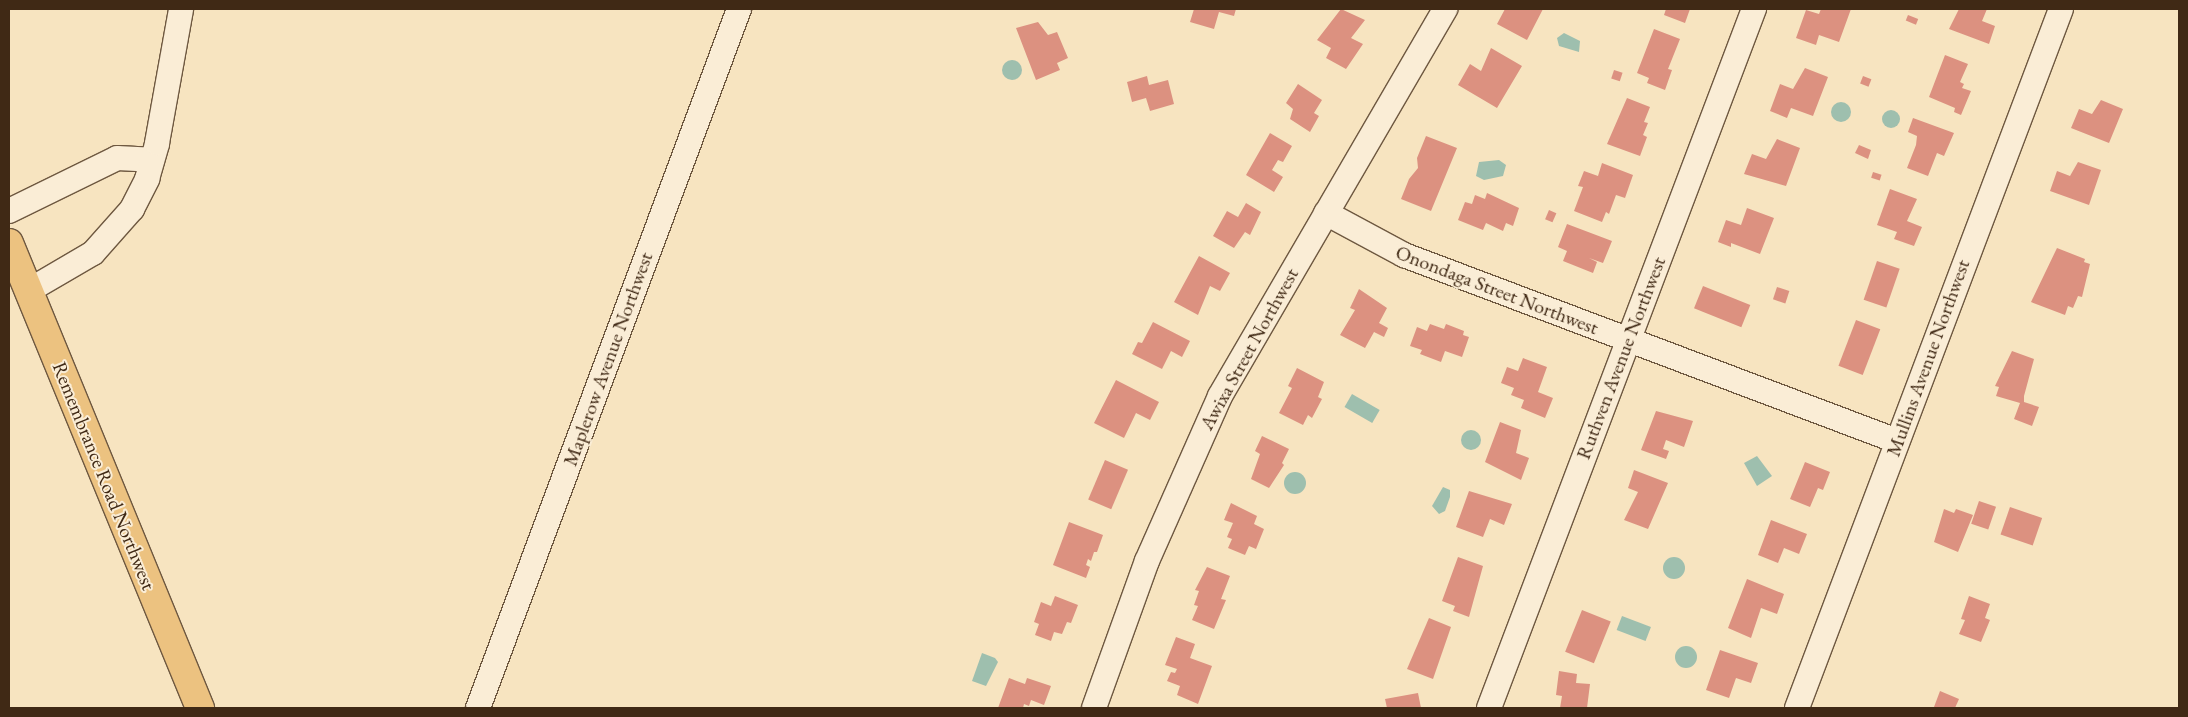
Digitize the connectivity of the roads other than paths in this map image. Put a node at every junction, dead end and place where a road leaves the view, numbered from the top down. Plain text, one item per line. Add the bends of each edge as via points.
1 (181, 9) edge
2 (739, 9) edge
3 (1445, 9) edge
4 (1754, 9) edge
5 (2060, 9) edge
6 (152, 160) junction
7 (9, 211) edge
8 (1326, 213) junction
9 (9, 243) edge
10 (28, 291) junction
11 (1627, 340) junction
12 (1897, 441) junction
13 (200, 708) edge
14 (478, 708) edge
15 (1094, 708) edge
16 (1489, 708) edge
17 (1797, 708) edge

1 - 6 street
2 - 14 street, Maplerow Avenue Northwest
3 - 8 street, Awixa Street Northwest
4 - 11 street, Ruthven Avenue Northwest
5 - 12 street, Mullins Avenue Northwest
6 - 7 street via 117,158
6 - 10 street via 147,179 132,209 114,231 93,253
8 - 11 street, Onondaga Street Northwest via 1404,255
8 - 15 street, Awixa Street Northwest via 1231,375 1202,434 1147,561
9 - 10 main road, Remembrance Road Northwest
10 - 13 main road, Remembrance Road Northwest
11 - 12 street, Onondaga Street Northwest
11 - 16 street, Ruthven Avenue Northwest
12 - 17 street, Mullins Avenue Northwest

